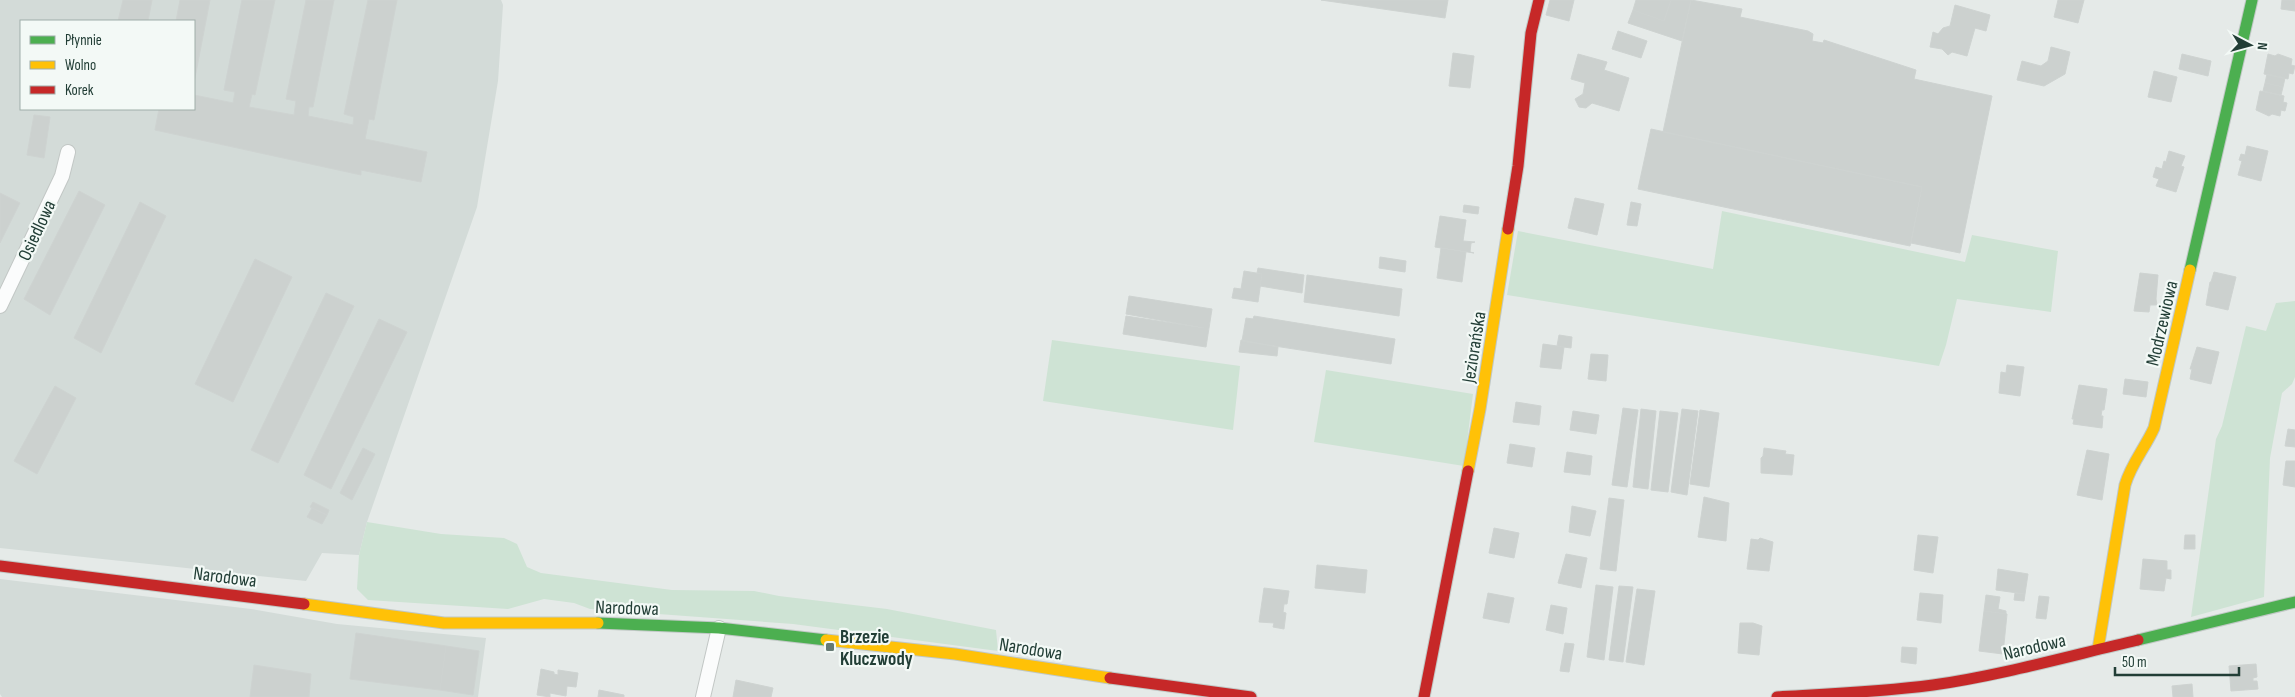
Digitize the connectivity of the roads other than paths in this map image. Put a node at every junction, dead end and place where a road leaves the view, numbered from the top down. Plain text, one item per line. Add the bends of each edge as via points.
1 (1539, 0) edge
2 (2252, 0) edge
3 (68, 152) dead end
4 (0, 306) edge
5 (0, 566) edge
6 (2295, 602) edge
7 (720, 628) junction
8 (2098, 649) junction
9 (703, 697) edge
10 (1251, 697) edge
11 (1424, 697) edge
12 (1777, 697) edge

1 - 11 street, Jeziorańska via 1532,33 1518,166 1480,409
2 - 8 street, Modrzewiowa via 2154,428 2130,469 2125,485
3 - 4 street, Osiedlowa via 62,176
5 - 7 street, Narodowa via 444,623 601,623
6 - 8 street, Narodowa
7 - 9 street
7 - 10 street, Narodowa via 955,654
8 - 12 street, Narodowa via 2041,665 1933,685

